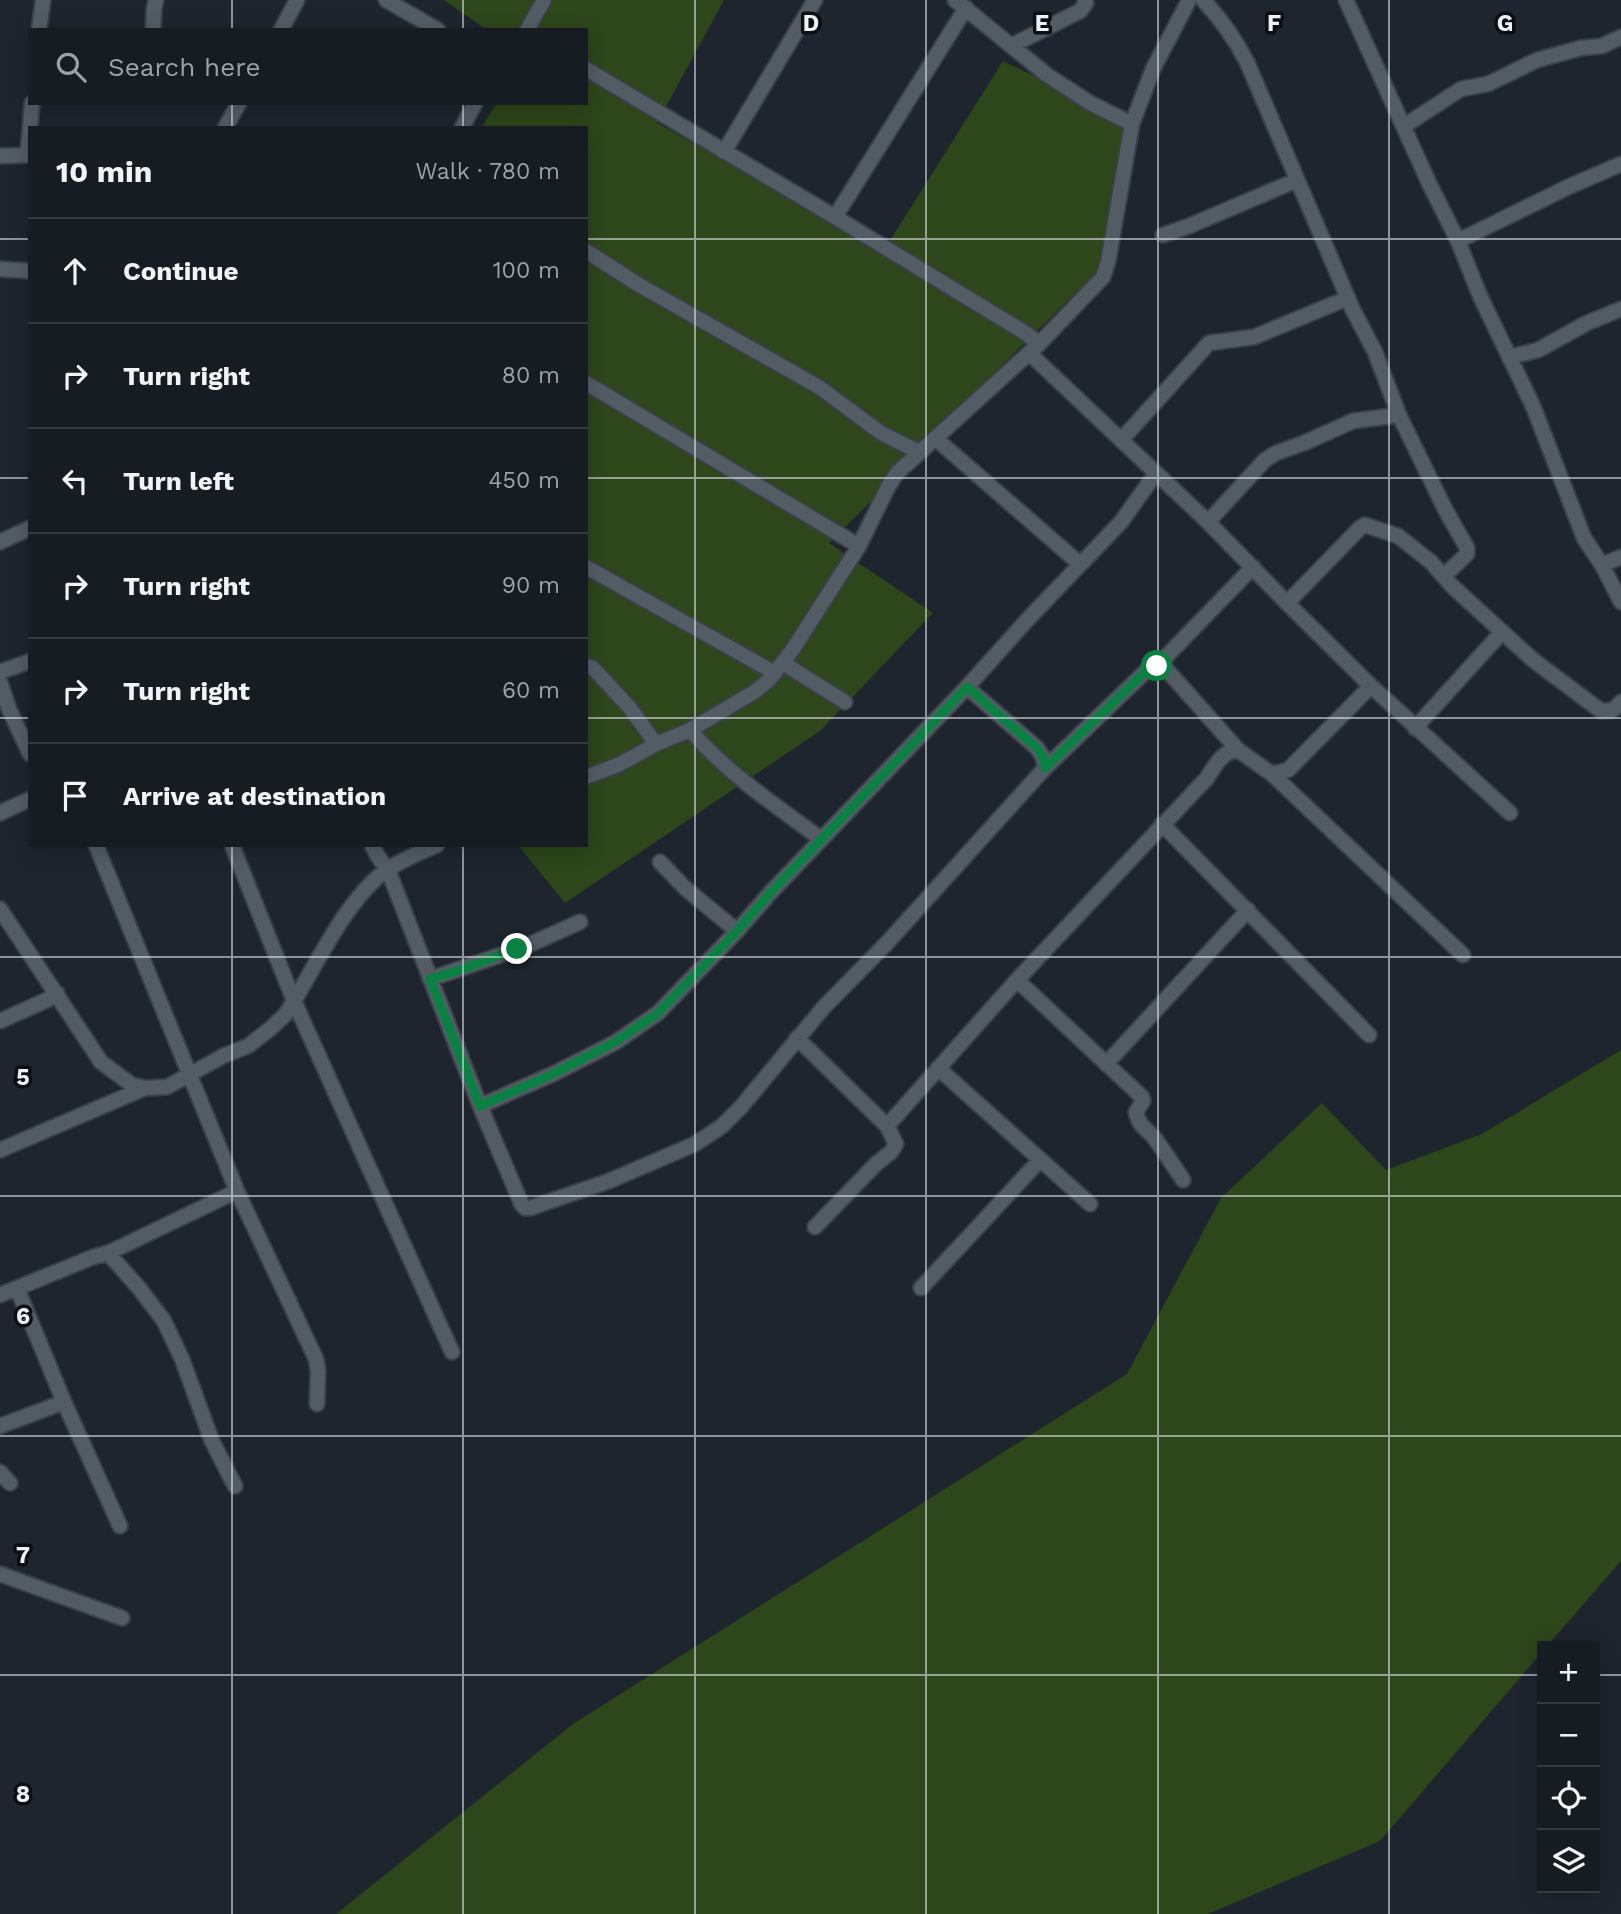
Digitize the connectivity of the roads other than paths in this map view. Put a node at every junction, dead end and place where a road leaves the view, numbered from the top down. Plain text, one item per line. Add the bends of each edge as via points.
1 (43, 0) edge
2 (156, 0) edge
3 (297, 0) edge
4 (544, 0) edge
5 (815, 0) edge
6 (1085, 0) edge
7 (1188, 0) edge
8 (1203, 0) edge
9 (1346, 0) edge
10 (394, 2) edge
11 (960, 4) edge
12 (39, 28) edge
13 (153, 28) edge
14 (282, 28) edge
15 (435, 28) edge
16 (528, 28) edge
17 (1621, 37) edge
18 (1011, 46) junction
19 (588, 70) edge
20 (32, 105) edge
21 (238, 105) edge
22 (474, 105) edge
23 (1132, 124) junction
24 (30, 126) edge
25 (226, 126) edge
26 (463, 126) edge
27 (1404, 126) junction
28 (724, 152) junction
29 (28, 155) edge
30 (0, 156) edge
31 (1621, 164) edge
32 (1297, 180) junction
33 (835, 217) junction
34 (1163, 235) dead end
35 (1458, 242) junction
36 (588, 252) edge
37 (0, 269) edge
38 (28, 271) edge
39 (1348, 298) junction
40 (1615, 311) edge
41 (1621, 324) edge
42 (1034, 348) junction
43 (1509, 357) junction
44 (588, 384) edge
45 (1399, 415) junction
46 (935, 438) junction
47 (1122, 439) junction
48 (919, 452) junction
49 (1156, 473) junction
50 (1208, 522) junction
51 (28, 529) edge
52 (0, 542) edge
53 (859, 546) junction
54 (1621, 557) edge
55 (1080, 564) junction
56 (1602, 565) junction
57 (1253, 567) junction
58 (588, 568) edge
59 (1444, 576) junction
60 (1621, 602) edge
61 (1287, 603) junction
62 (1502, 632) junction
63 (28, 662) edge
64 (1157, 666) junction
65 (588, 667) edge
66 (779, 668) junction
67 (0, 672) edge
68 (0, 682) edge
69 (1371, 686) junction
70 (967, 687) junction
71 (845, 702) dead end
72 (1621, 702) edge
73 (1415, 728) junction
74 (690, 730) junction
75 (656, 744) junction
76 (28, 750) edge
77 (1239, 751) junction
78 (1045, 768) junction
79 (1272, 774) junction
80 (588, 776) edge
81 (28, 800) edge
82 (0, 813) edge
83 (1510, 813) dead end
84 (1162, 824) junction
85 (821, 839) junction
86 (97, 847) edge
87 (233, 847) edge
88 (373, 847) edge
89 (433, 847) edge
90 (660, 862) dead end
91 (388, 870) junction
92 (0, 909) edge
93 (1248, 910) junction
94 (580, 922) dead end
95 (737, 931) junction
96 (1462, 955) dead end
97 (430, 979) junction
98 (1017, 980) junction
99 (57, 993) junction
100 (294, 1001) junction
101 (0, 1021) edge
102 (1369, 1035) dead end
103 (797, 1038) junction
104 (1106, 1064) junction
105 (939, 1068) junction
106 (190, 1074) junction
107 (145, 1088) junction
108 (480, 1106) junction
109 (887, 1126) junction
110 (0, 1150) edge
111 (1040, 1160) junction
112 (1182, 1180) dead end
113 (237, 1191) junction
114 (1090, 1204) dead end
115 (815, 1227) dead end
116 (108, 1253) junction
117 (18, 1288) junction
118 (922, 1288) dead end
119 (0, 1295) edge
120 (452, 1352) dead end
121 (64, 1402) junction
122 (317, 1404) dead end
123 (0, 1426) edge
124 (235, 1486) dead end
125 (120, 1526) dead end
126 (0, 1574) edge
127 (122, 1618) dead end

1 - 12 street
2 - 13 street
3 - 14 street
4 - 16 street
5 - 28 street
6 - 18 street via 1080,10
7 - 23 street
8 - 32 street via 1247,62
9 - 27 street
10 - 15 street
11 - 18 street
11 - 33 street
17 - 27 street via 1602,46 1537,60 1488,84 1461,89
18 - 23 street via 1090,103
19 - 28 street
20 - 24 street
21 - 25 street
22 - 26 street
23 - 42 street via 1103,277
27 - 35 street
28 - 33 street
29 - 30 street
31 - 35 street
32 - 34 street
32 - 39 street
33 - 42 street via 1027,334
35 - 43 street
36 - 48 street via 819,387 881,433
37 - 38 street
39 - 45 street
39 - 47 street via 1254,337 1207,344
40 - 41 street
40 - 43 street via 1538,350
42 - 46 street
42 - 47 street
43 - 56 street via 1584,538
44 - 53 street
45 - 50 street via 1353,421 1276,453
45 - 59 street via 1468,548 1468,554
46 - 48 street
46 - 55 street
47 - 49 street
48 - 53 street via 888,487
49 - 50 street
49 - 55 street via 1121,522
50 - 57 street
51 - 52 street
53 - 66 street
54 - 56 street
55 - 70 street
56 - 60 street
57 - 61 street
57 - 64 street
58 - 66 street
59 - 61 street via 1398,536 1366,524
59 - 62 street
61 - 69 street
62 - 72 street via 1601,711 1613,710
62 - 73 street
63 - 67 street
64 - 77 street via 1166,669
64 - 78 street via 1146,671
65 - 75 street via 630,708
66 - 71 street
66 - 74 street via 754,692
68 - 76 street
69 - 73 street
69 - 79 street via 1288,770
70 - 78 street via 1037,748
70 - 85 street
73 - 83 street
74 - 75 street
74 - 85 street via 728,770
75 - 80 street
77 - 79 street
77 - 84 street via 1226,752
78 - 103 street
79 - 96 street
81 - 82 street
84 - 93 street
84 - 98 street
85 - 95 street
86 - 106 street
87 - 100 street
88 - 91 street
89 - 91 street
90 - 95 street
91 - 97 street
91 - 100 street via 348,910
92 - 99 street
93 - 102 street
93 - 104 street
94 - 97 street
95 - 108 street via 658,1013 605,1047
97 - 108 street
98 - 104 street
98 - 105 street
99 - 101 street
99 - 107 street via 101,1062 132,1085
100 - 106 street via 286,1014 248,1046
100 - 120 street
103 - 108 street via 741,1107 695,1144 530,1208 522,1205
103 - 109 street
104 - 112 street via 1142,1097 1138,1119
105 - 109 street
105 - 111 street
106 - 107 street via 167,1087
106 - 113 street
107 - 110 street
109 - 115 street via 896,1144 891,1152
111 - 114 street
111 - 118 street
113 - 116 street
113 - 122 street via 316,1359
116 - 117 street
116 - 124 street via 164,1321
117 - 119 street
117 - 121 street
121 - 123 street
121 - 125 street
126 - 127 street

